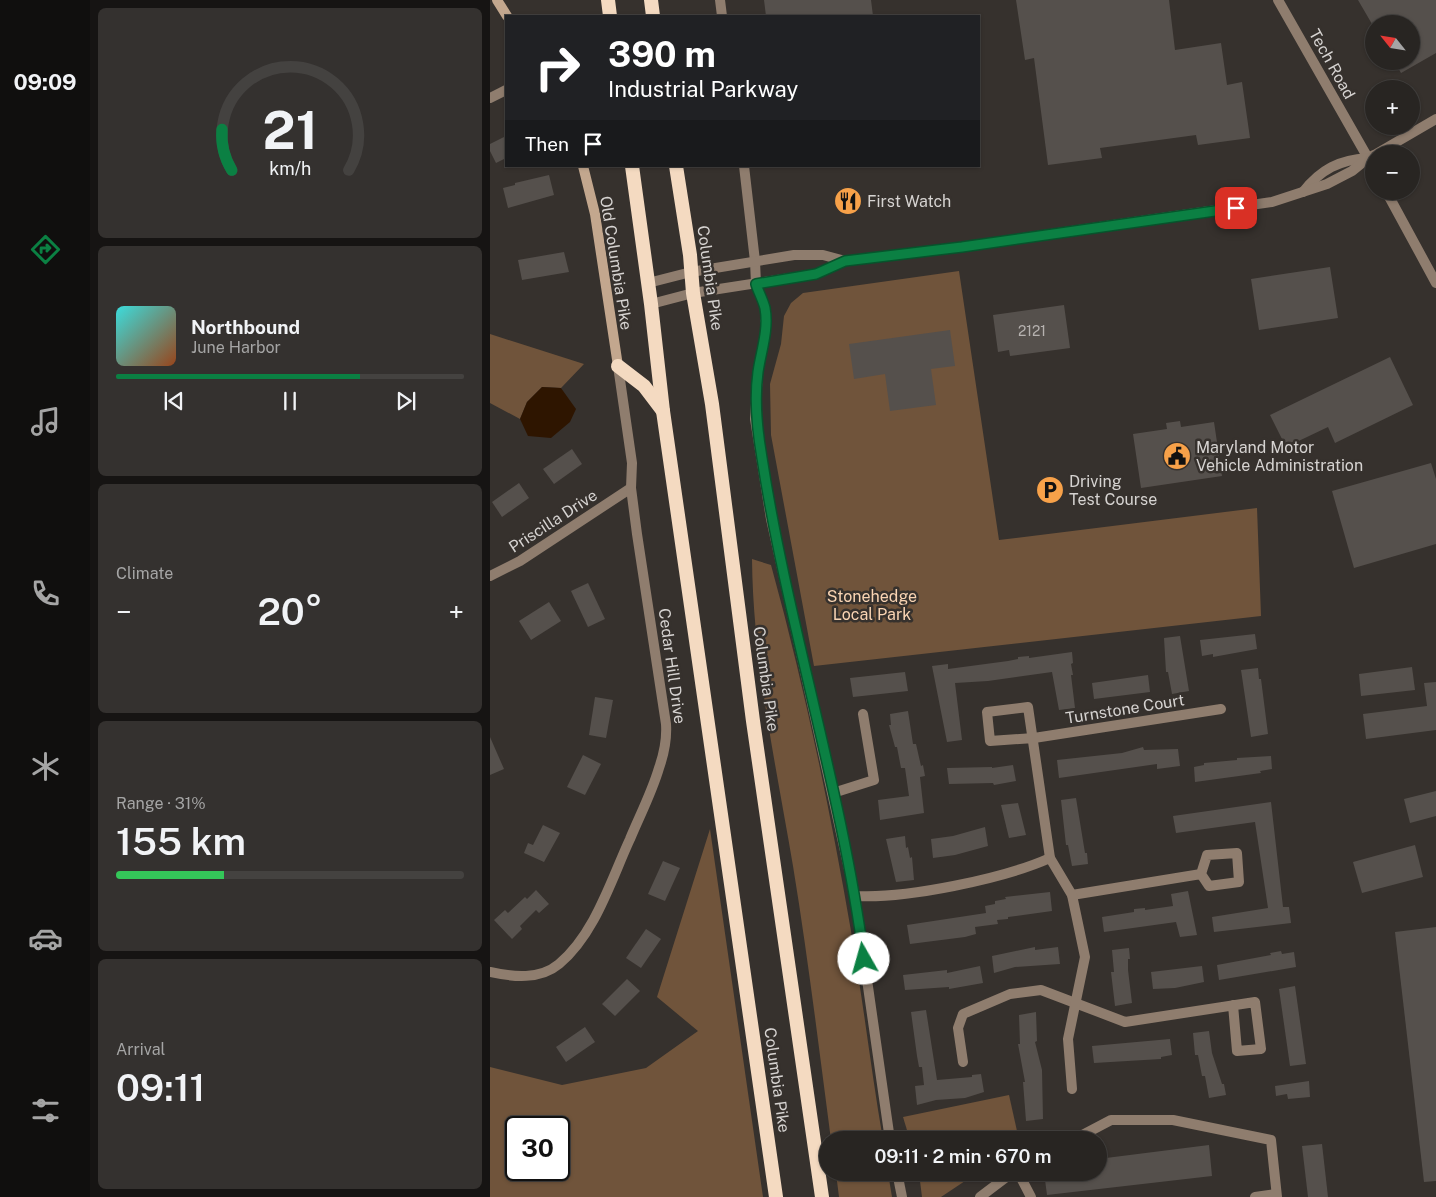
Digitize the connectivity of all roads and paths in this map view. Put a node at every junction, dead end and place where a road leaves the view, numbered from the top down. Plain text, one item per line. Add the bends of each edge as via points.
1 (497, 0) edge
2 (608, 0) edge
3 (651, 0) edge
4 (720, 0) edge
5 (1278, 0) edge
6 (506, 15) edge
7 (610, 15) edge
8 (653, 15) edge
9 (722, 15) edge
10 (505, 90) edge
11 (490, 98) edge
12 (1436, 119) edge
13 (1365, 145) edge
14 (1391, 145) edge
15 (1365, 157) edge
16 (583, 167) edge
17 (632, 167) edge
18 (676, 167) edge
19 (744, 167) edge
20 (1391, 200) edge
21 (755, 261) junction
22 (845, 261) junction
23 (691, 272) junction
24 (648, 283) junction
25 (1436, 283) edge
26 (756, 284) junction
27 (693, 293) junction
28 (651, 304) junction
29 (618, 366) junction
30 (663, 411) junction
31 (631, 488) junction
32 (490, 576) edge
33 (1221, 709) dead end
34 (863, 714) dead end
35 (1034, 738) junction
36 (833, 793) junction
37 (1050, 858) junction
38 (1200, 874) dead end
39 (1072, 895) junction
40 (855, 896) junction
41 (490, 972) edge
42 (1075, 1004) junction
43 (1233, 1005) junction
44 (963, 1062) dead end
45 (1072, 1090) dead end
46 (889, 1131) edge
47 (1091, 1131) edge
48 (899, 1181) edge
49 (1001, 1181) edge
50 (1023, 1181) edge
51 (1276, 1196) edge
52 (776, 1197) edge
53 (822, 1197) edge
54 (902, 1197) edge
55 (980, 1197) edge
56 (1031, 1197) edge
57 (1255, 1197) edge

1 - 6 main road
2 - 7 highway
3 - 8 highway
4 - 9 street
5 - 13 street, Tech Road
10 - 11 street
12 - 14 street
15 - 22 street via 1346,160 1312,180 1303,192 1272,202
16 - 29 main road, Old Columbia Pike via 595,214
17 - 24 highway, Columbia Pike
18 - 23 highway, Columbia Pike
19 - 21 street
20 - 25 street
21 - 22 street via 808,254
21 - 23 street
21 - 26 street
22 - 26 street via 816,274
23 - 24 street
23 - 27 highway, Columbia Pike
24 - 28 highway, Columbia Pike
26 - 27 street
26 - 36 street via 765,308 756,419 771,519
27 - 28 street
27 - 53 highway, Columbia Pike via 712,404 753,721
28 - 30 highway, Columbia Pike
29 - 30 highway via 644,386
29 - 31 street, Cedar Hill Drive via 632,463
30 - 52 highway, Columbia Pike
31 - 32 street, Priscilla Drive via 520,561
31 - 41 street, Cedar Hill Drive via 666,724 667,736 659,768 594,916 573,950 558,965 538,974 510,976
33 - 35 street, Turnstone Court
34 - 36 street via 874,780
35 - 35 street via 990,741 987,712 1028,707
35 - 37 street
36 - 40 street
37 - 39 street
37 - 40 street via 974,881 927,890
38 - 39 street
39 - 42 street via 1085,957
40 - 46 street
42 - 43 street via 1125,1022
42 - 44 street via 1041,990 1010,994 963,1014 958,1028
42 - 45 street via 1068,1039
43 - 43 street via 1256,1002 1261,1048 1237,1051
47 - 51 street via 1112,1120 1173,1120 1271,1140
48 - 54 street
49 - 55 street
50 - 56 street
51 - 57 street

